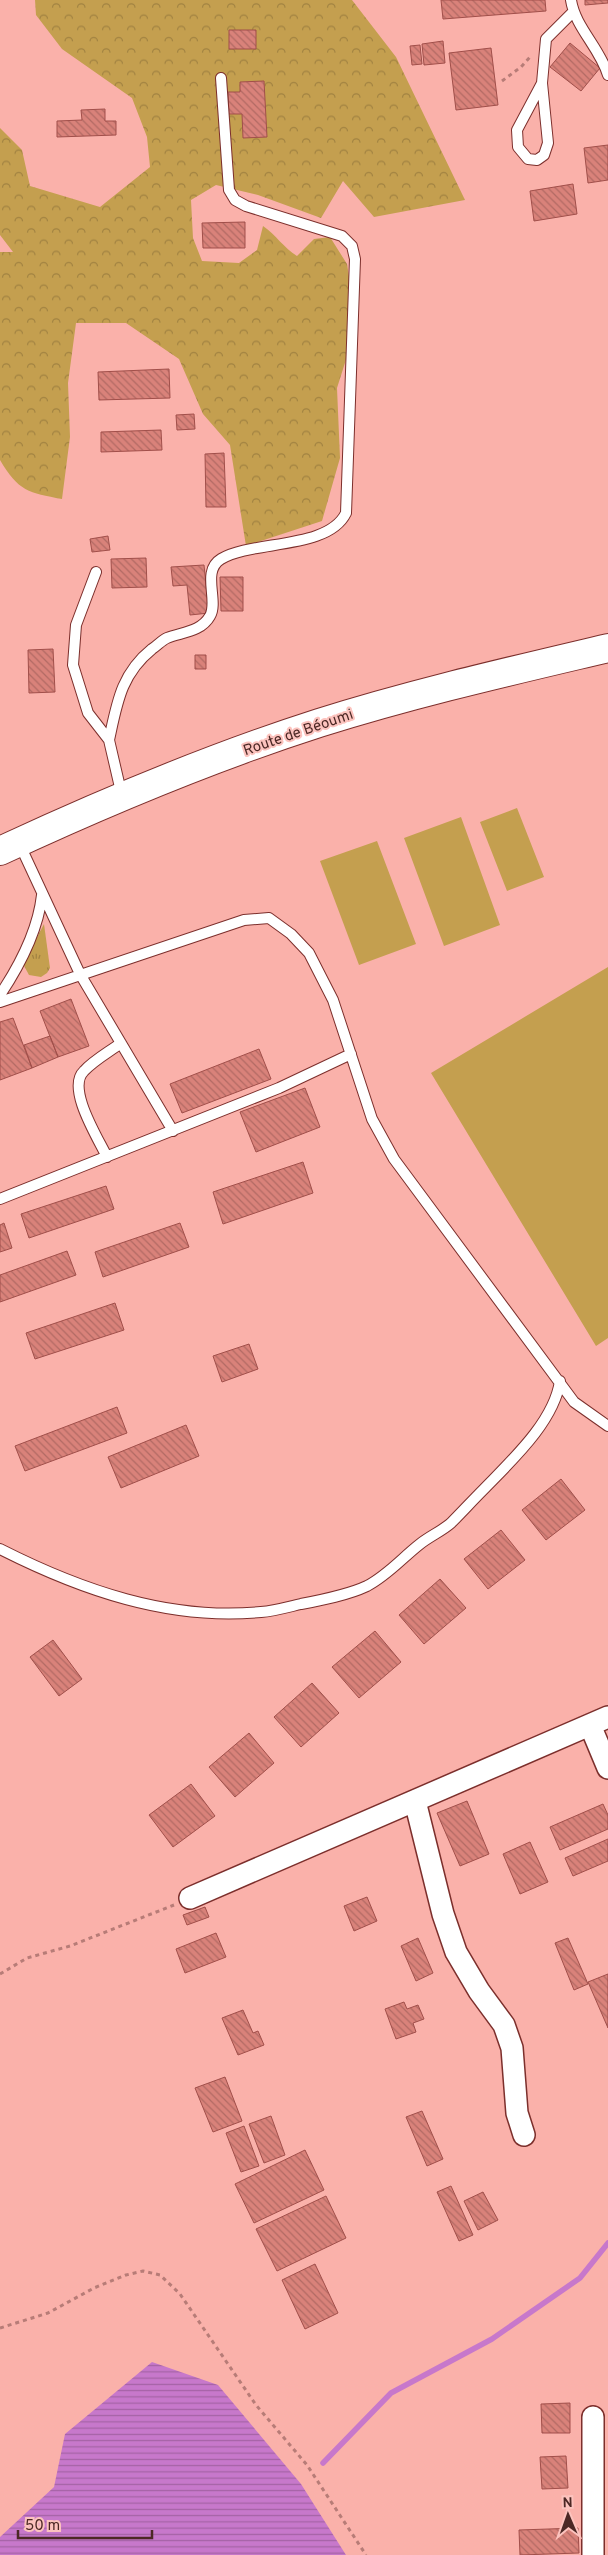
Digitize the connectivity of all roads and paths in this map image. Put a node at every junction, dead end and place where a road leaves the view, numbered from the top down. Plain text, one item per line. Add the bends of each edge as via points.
1 (571, 0) edge
2 (573, 12) junction
3 (546, 39) junction
4 (608, 75) edge
5 (221, 78) dead end
6 (502, 81) dead end
7 (542, 83) junction
8 (96, 572) dead end
9 (608, 648) edge
10 (109, 740) junction
11 (122, 797) junction
12 (10, 846) edge
13 (42, 894) junction
14 (80, 974) junction
15 (0, 995) edge
16 (0, 1002) edge
17 (121, 1043) junction
18 (351, 1054) junction
19 (173, 1131) junction
20 (107, 1157) junction
21 (0, 1199) edge
22 (560, 1381) junction
23 (608, 1426) edge
24 (0, 1549) edge
25 (599, 1721) edge
26 (608, 1768) edge
27 (415, 1801) junction
28 (190, 1898) joint
29 (0, 1974) edge
30 (524, 2135) dead end
31 (0, 2328) edge
32 (594, 2417) dead end
33 (366, 2555) edge
34 (593, 2555) edge

1 - 2 lane
2 - 3 lane
2 - 4 lane via 604,60
3 - 6 path via 521,67
3 - 7 lane
5 - 10 lane via 229,190 235,200 342,236 352,246 355,259 346,513 341,523 331,530 288,543 234,553 219,560 212,571 212,614 204,624 165,638 138,661 119,693
7 - 7 lane via 517,130 518,147 528,159 536,160 544,155 548,143
8 - 10 lane via 76,625 73,666 88,713
9 - 11 main road, Route de Béoumi via 468,680 319,723
10 - 11 lane
11 - 12 main road, Route de Béoumi
12 - 13 lane
13 - 14 lane
13 - 15 lane via 34,932
14 - 16 lane
14 - 17 lane
14 - 18 lane via 244,920 269,918 309,953 333,1000
17 - 19 lane
17 - 20 lane via 82,1072 77,1083 78,1095
18 - 19 lane via 279,1088
18 - 22 lane via 372,1118 394,1159
19 - 20 lane
20 - 21 lane
22 - 23 lane via 574,1402
22 - 24 lane via 558,1395 549,1410 510,1461 450,1524 366,1586 262,1612 224,1614 158,1607 97,1591 46,1572
25 - 26 street
25 - 27 street
27 - 28 street
27 - 30 street via 443,1914 456,1952 504,2025 512,2048 518,2113
28 - 29 path via 70,1946 28,1958
31 - 33 path via 48,2314 94,2288 126,2275 143,2271 160,2275 180,2294 256,2405 307,2465
32 - 34 street

